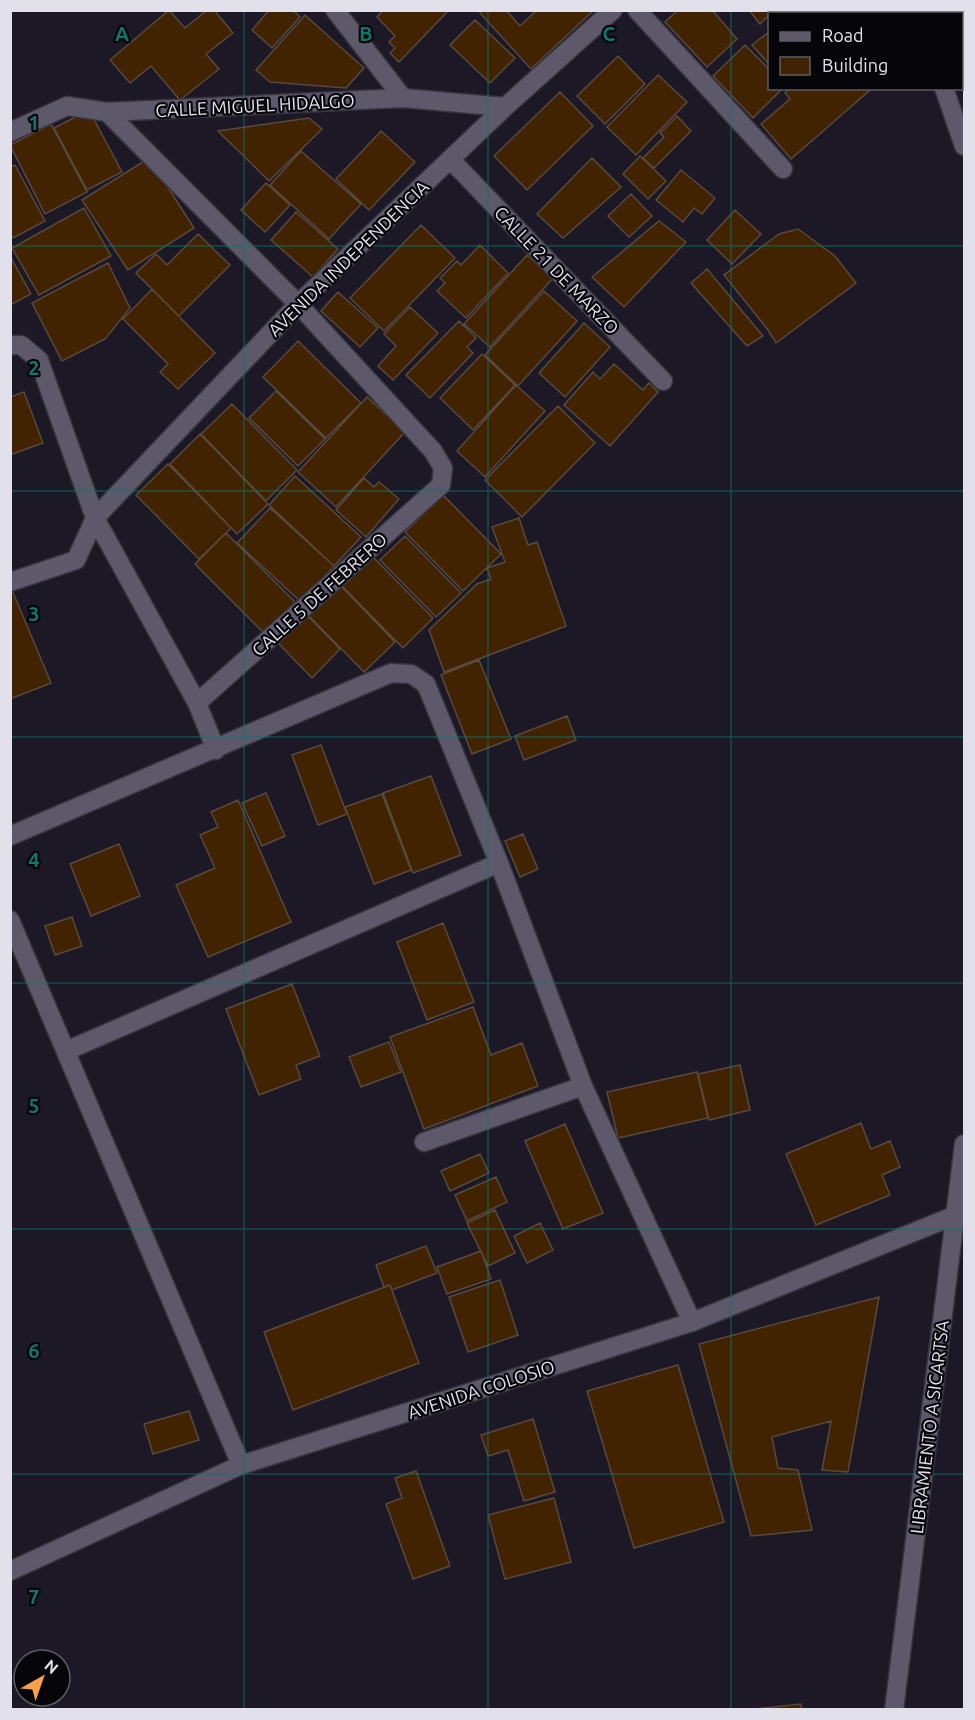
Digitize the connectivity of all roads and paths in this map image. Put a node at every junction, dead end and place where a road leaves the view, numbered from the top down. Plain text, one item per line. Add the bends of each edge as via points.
1 (335, 10) edge
2 (613, 10) edge
3 (637, 10) edge
4 (945, 90) edge
5 (403, 98) junction
6 (505, 107) junction
7 (107, 112) junction
8 (10, 132) edge
9 (964, 146) edge
10 (450, 159) junction
11 (783, 169) dead end
12 (298, 304) junction
13 (10, 345) edge
14 (663, 381) dead end
15 (95, 518) junction
16 (10, 582) edge
17 (196, 703) junction
18 (216, 750) junction
19 (10, 837) edge
20 (499, 862) junction
21 (10, 920) edge
22 (66, 1052) junction
23 (583, 1086) junction
24 (424, 1143) dead end
25 (964, 1144) edge
26 (956, 1215) junction
27 (692, 1322) junction
28 (241, 1465) junction
29 (10, 1571) edge
30 (894, 1710) edge

1 - 5 street
2 - 6 street, AVENIDA INDEPENDENCIA
3 - 11 street
4 - 9 street
5 - 6 street, CALLE MIGUEL HIDALGO
5 - 7 street, CALLE MIGUEL HIDALGO
6 - 10 street, AVENIDA INDEPENDENCIA
7 - 8 street, CALLE MIGUEL HIDALGO via 67,106
7 - 12 street
10 - 12 street, AVENIDA INDEPENDENCIA
10 - 14 street, CALLE 21 DE MARZO
12 - 15 street, AVENIDA INDEPENDENCIA
12 - 17 street, CALLE 5 DE FEBRERO via 433,451 443,468 441,485
13 - 15 street via 21,345 39,360
15 - 16 street, AVENIDA INDEPENDENCIA via 76,560
15 - 17 street
17 - 18 street
18 - 19 street
18 - 20 street via 391,673 411,674 426,684
20 - 22 street
20 - 23 street
21 - 22 street
22 - 28 street
23 - 24 street
23 - 27 street
25 - 26 street, LIBRAMIENTO A SICARTSA
26 - 27 street, AVENIDA COLOSIO
26 - 30 street, LIBRAMIENTO A SICARTSA
27 - 28 street, AVENIDA COLOSIO
28 - 29 street, AVENIDA COLOSIO

